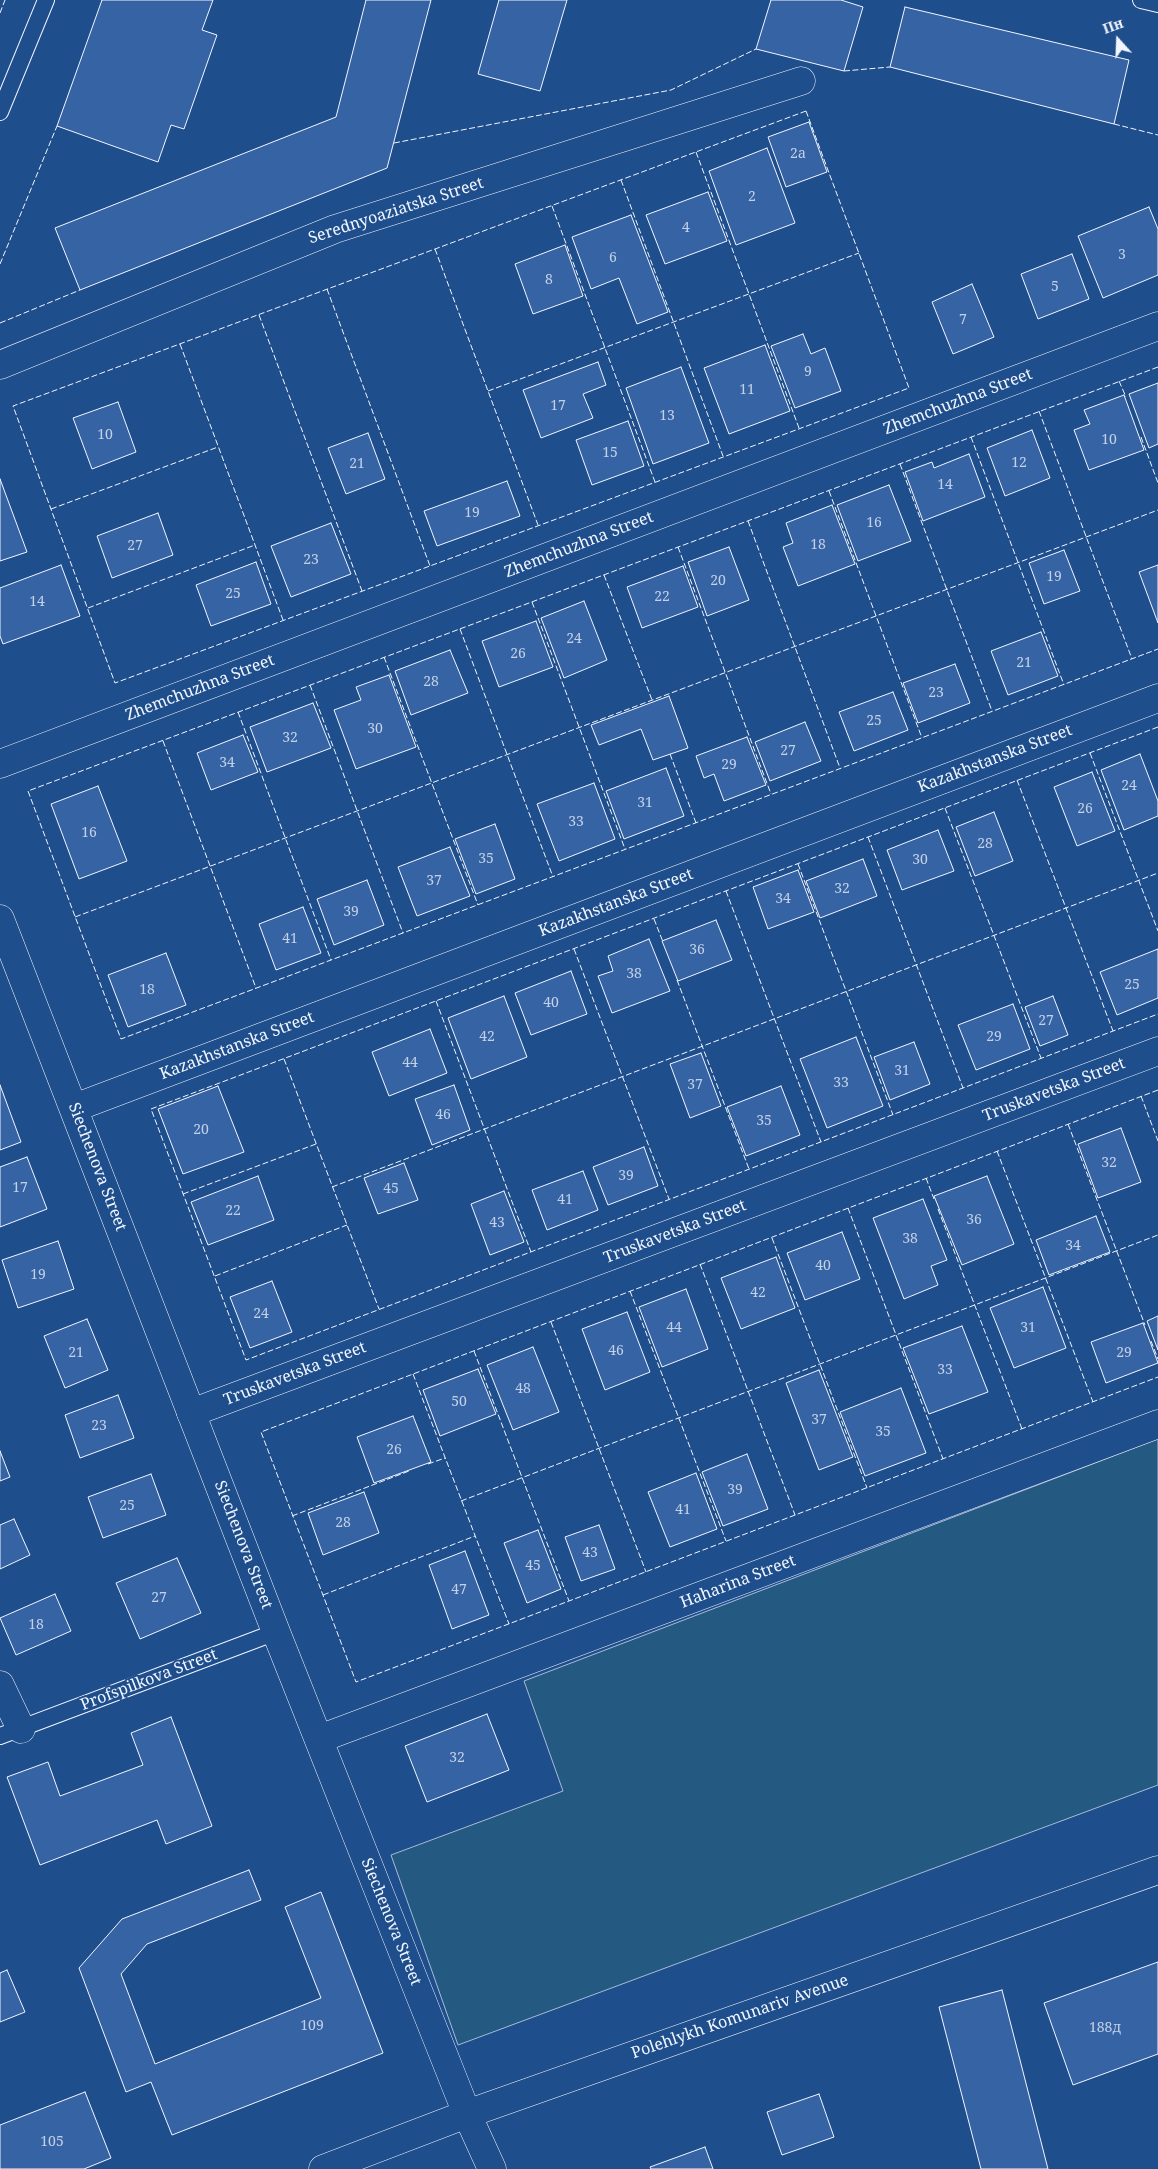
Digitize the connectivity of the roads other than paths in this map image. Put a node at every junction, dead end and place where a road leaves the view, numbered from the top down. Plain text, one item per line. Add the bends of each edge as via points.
1 (46, 0) edge
2 (1141, 0) edge
3 (1158, 4) edge
4 (801, 82) dead end
5 (0, 112) edge
6 (1158, 326) edge
7 (0, 365) edge
8 (1158, 698) edge
9 (0, 764) edge
10 (0, 919) edge
11 (1158, 1051) edge
12 (74, 1108) junction
13 (191, 1413) junction
14 (1158, 1424) edge
15 (276, 1632) junction
16 (0, 1685) edge
17 (10, 1732) edge
18 (319, 1739) junction
19 (1158, 1870) edge
20 (467, 2114) junction
21 (323, 2169) edge
22 (492, 2169) edge

1 - 5 lane
2 - 3 lane
4 - 7 street, Serednyoaziatska Street via 335,229
6 - 9 street, Zhemchuzhna Street
8 - 12 street, Kazakhstanska Street
10 - 12 street, Siechenova Street
11 - 13 street, Truskavetska Street
12 - 13 street, Siechenova Street
13 - 15 street, Siechenova Street
14 - 18 street, Haharina Street
15 - 17 lane, Profspilkova Street
15 - 18 street, Siechenova Street
16 - 17 street, Profspilkova Street
18 - 20 street, Siechenova Street
19 - 20 street, Polehlykh Komunariv Avenue
20 - 21 street, Polehlykh Komunariv Avenue
20 - 22 street, Siechenova Street

